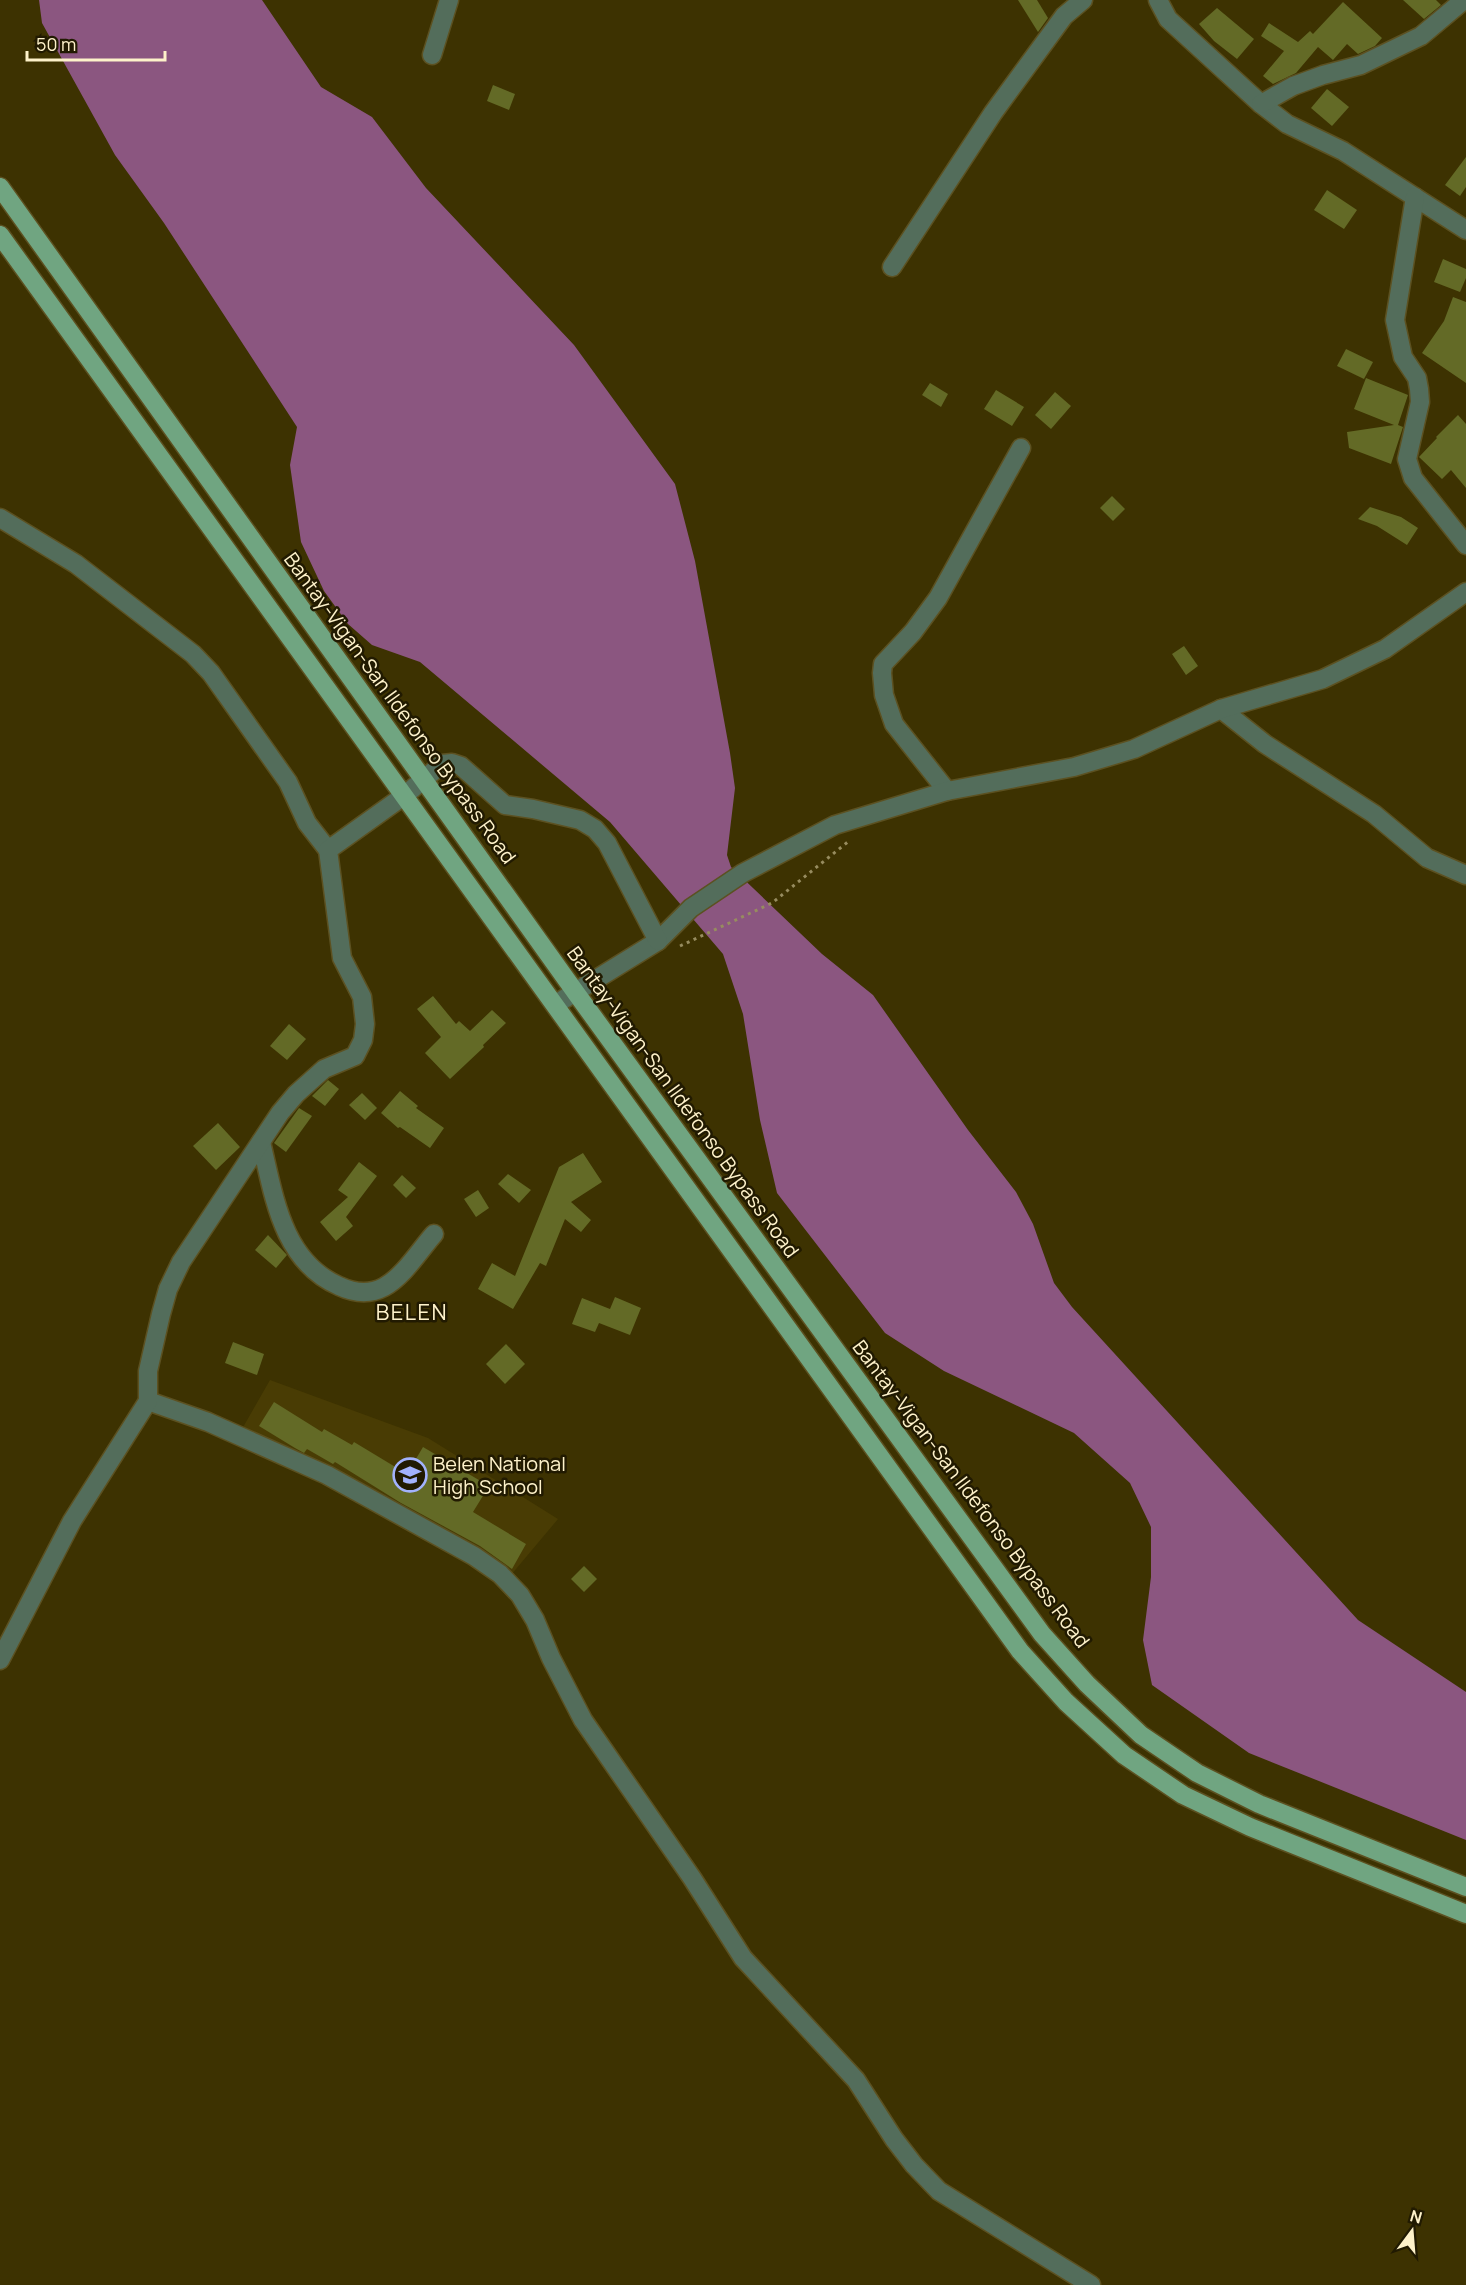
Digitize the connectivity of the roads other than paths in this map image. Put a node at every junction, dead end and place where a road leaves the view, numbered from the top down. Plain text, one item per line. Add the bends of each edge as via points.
1 (449, 0) edge
2 (1083, 0) edge
3 (1158, 0) edge
4 (1464, 0) edge
5 (432, 55) dead end
6 (1262, 104) junction
7 (0, 187) edge
8 (1415, 197) junction
9 (1466, 230) edge
10 (0, 235) edge
11 (892, 267) dead end
12 (1021, 448) dead end
13 (0, 518) edge
14 (1466, 545) edge
15 (1466, 592) edge
16 (1221, 709) junction
17 (423, 780) junction
18 (947, 791) junction
19 (405, 795) junction
20 (328, 850) junction
21 (1466, 875) edge
22 (658, 941) junction
23 (576, 993) junction
24 (556, 1004) junction
25 (261, 1142) junction
26 (434, 1234) dead end
27 (148, 1401) junction
28 (0, 1660) edge
29 (1466, 1887) edge
30 (1466, 1914) edge
31 (1091, 2285) edge

1 - 5 street
2 - 11 street via 1064,16 993,113
3 - 6 street via 1168,19
4 - 6 street via 1421,36 1361,65 1293,86
6 - 8 street via 1287,124 1343,151
7 - 17 main road, Bantay-Vigan-San Ildefonso Bypass Road
8 - 9 street
8 - 14 street via 1395,320 1403,357 1417,378 1419,389 1420,402 1407,459 1413,478
10 - 19 main road
12 - 18 street via 938,598 883,664 884,694 894,724
13 - 20 street via 76,564 212,673 288,782 307,823
15 - 16 street via 1385,649 1323,679
16 - 18 street via 1134,749 1074,767
16 - 21 street via 1265,744 1374,814 1427,858
17 - 19 street
17 - 22 street via 442,764 452,763 461,766 505,804 580,820 595,829 607,843
17 - 23 main road, Bantay-Vigan-San Ildefonso Bypass Road
18 - 22 street via 835,825 743,873 691,908
19 - 20 street
19 - 24 main road
20 - 25 street via 342,958 362,997 363,1040 355,1056 324,1069 296,1094
22 - 23 street
23 - 24 street
23 - 29 main road, Bantay-Vigan-San Ildefonso Bypass Road via 1042,1634 1087,1684 1141,1735 1197,1773 1259,1804
24 - 30 main road via 1020,1651 1066,1702 1124,1755 1183,1796
25 - 26 street via 276,1206 291,1242 323,1278 360,1293 374,1292 396,1279
25 - 27 street via 199,1232 168,1289 148,1371
27 - 28 street via 72,1521
27 - 31 street via 208,1422 327,1474 500,1574 520,1595 535,1620 583,1720 743,1958 856,2080 914,2164 939,2191

